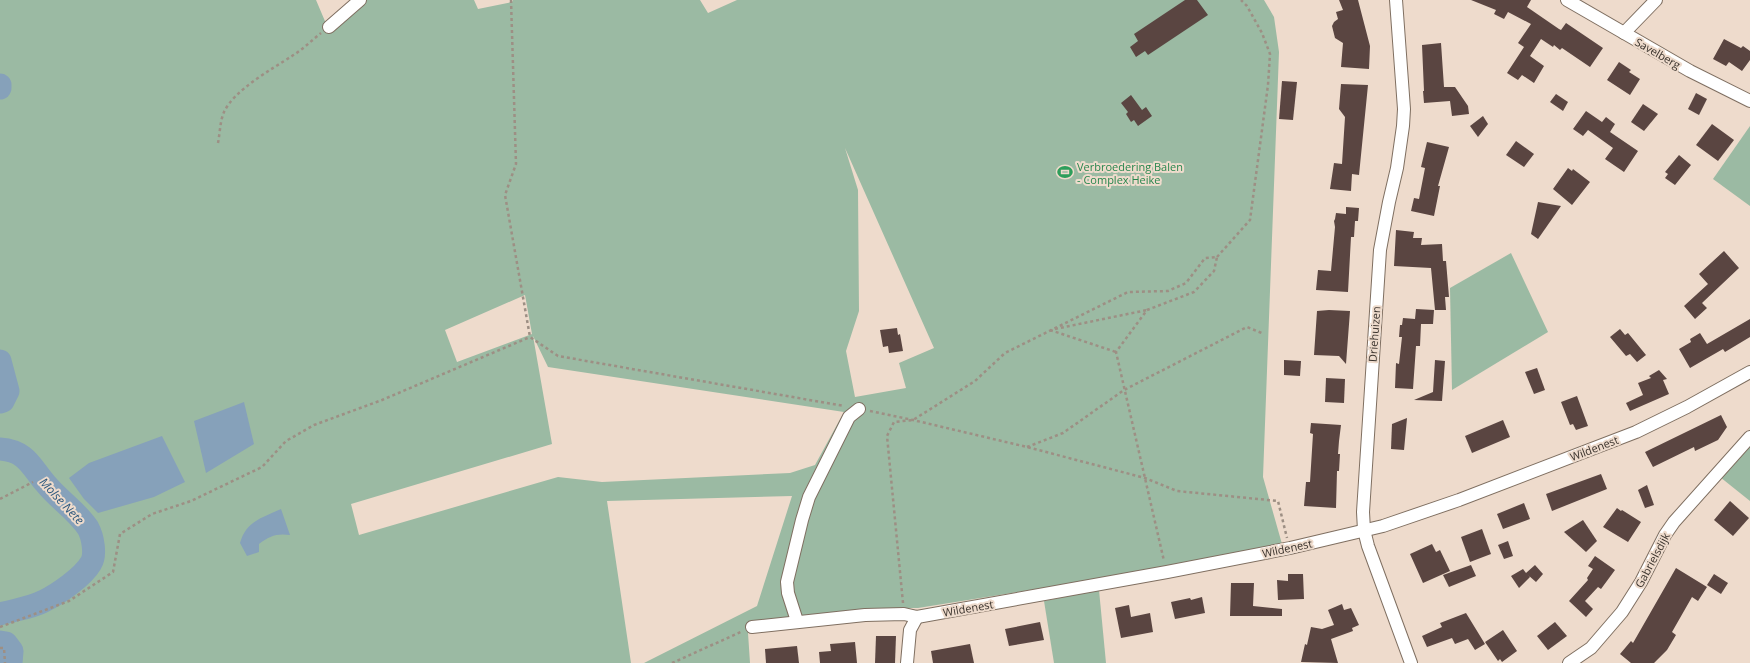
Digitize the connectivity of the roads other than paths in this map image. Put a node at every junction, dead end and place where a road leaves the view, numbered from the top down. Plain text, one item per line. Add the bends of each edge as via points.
1 (360, 0) edge
2 (1396, 0) edge
3 (1567, 0) edge
4 (1656, 0) edge
5 (329, 27) road end
6 (1624, 33) junction
7 (1750, 101) edge
8 (1750, 372) edge
9 (858, 409) road end
10 (1750, 437) edge
11 (1364, 530) junction
12 (917, 617) junction
13 (797, 621) junction
14 (752, 627) road end
15 (907, 663) edge
16 (1411, 663) edge
17 (1569, 663) edge

1 - 5 street
2 - 11 street, Driehuizen via 1403,126 1380,250 1363,512
3 - 6 street, Savelberg
4 - 6 street
6 - 7 street, Savelberg via 1690,71
8 - 11 street, Wildenest via 1636,432 1459,500
9 - 13 street via 849,417 809,497 802,520 787,582
10 - 17 street, Gabrielsdijk via 1674,522 1622,612 1591,648
11 - 12 street, Wildenest via 1290,548 1167,572
11 - 16 street, Driehuizen via 1372,560
12 - 13 street, Wildenest via 904,614 865,615
12 - 15 street via 910,630
13 - 14 street, Wildenest

